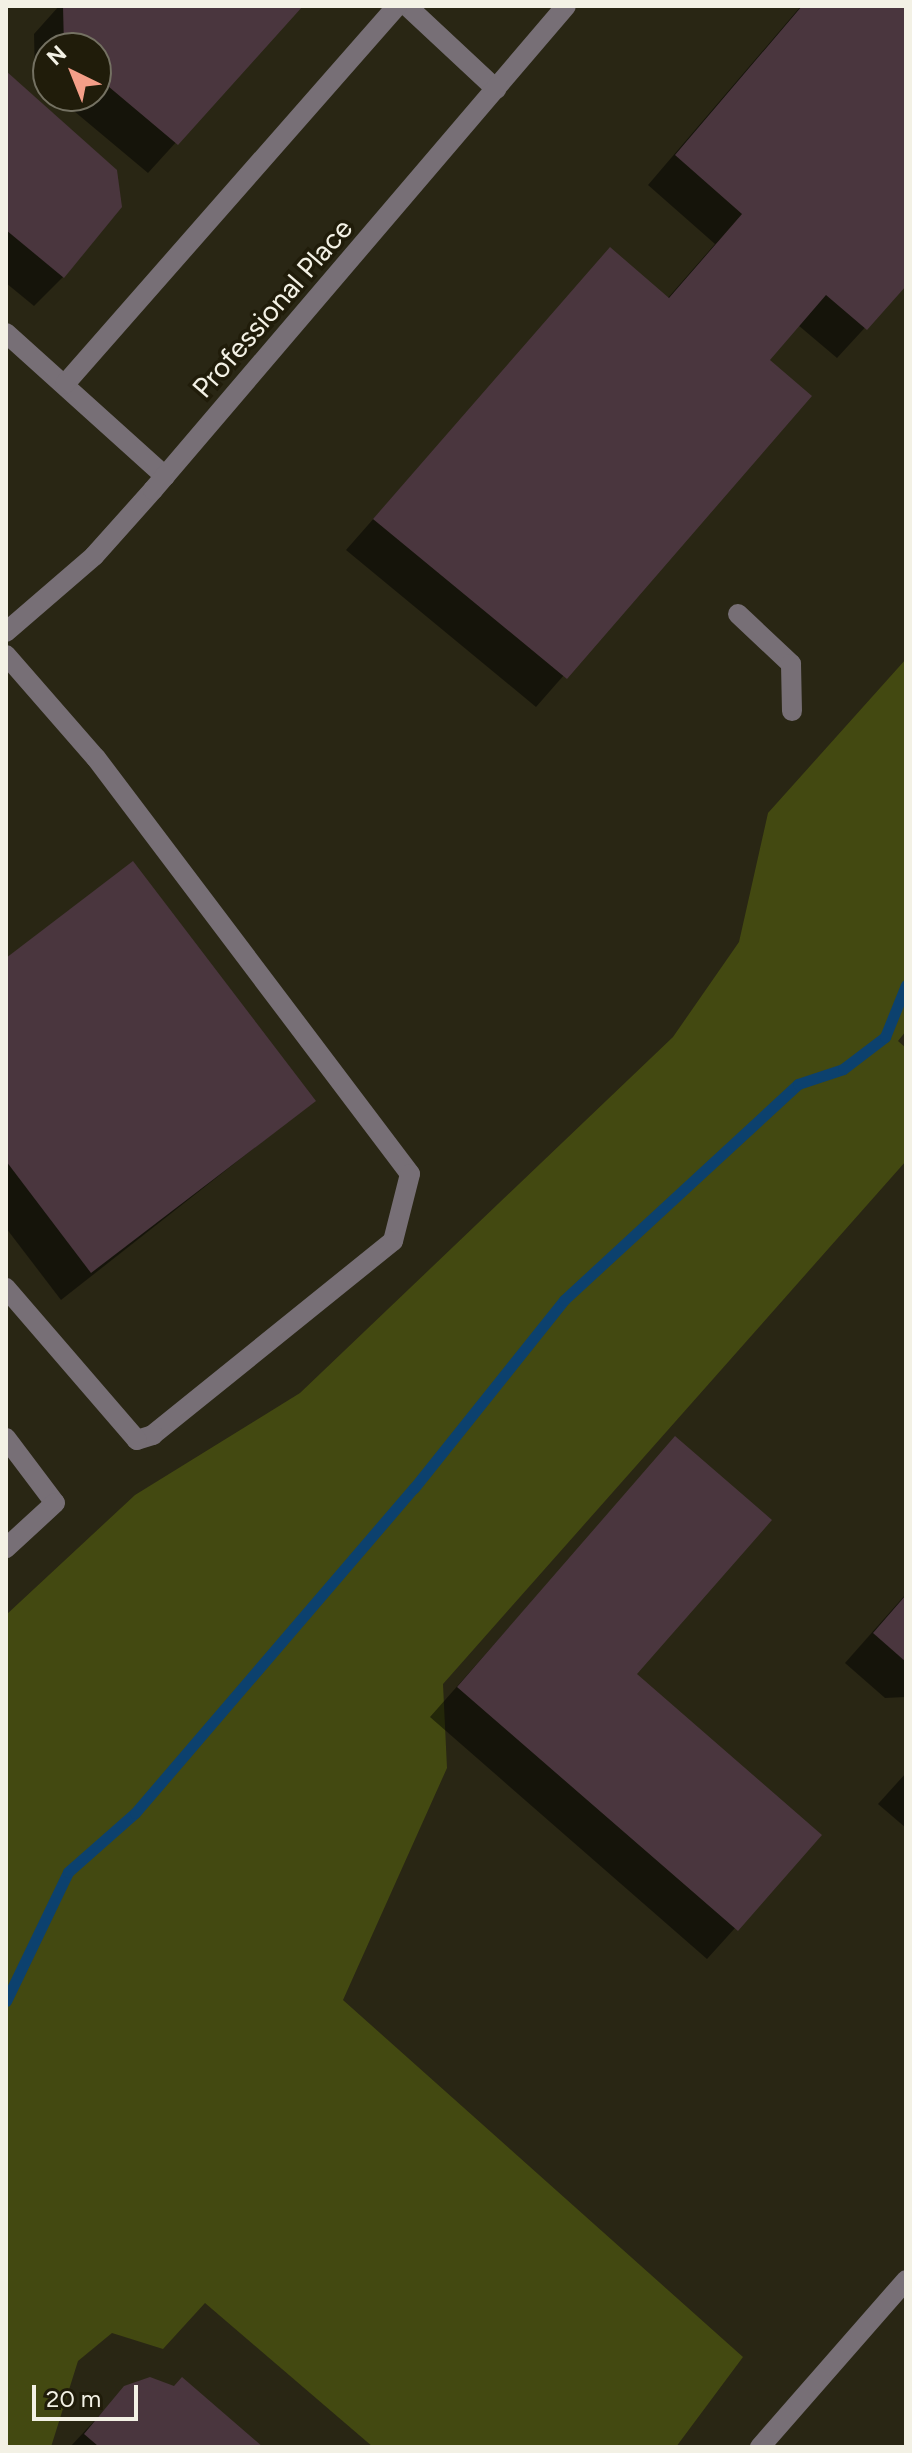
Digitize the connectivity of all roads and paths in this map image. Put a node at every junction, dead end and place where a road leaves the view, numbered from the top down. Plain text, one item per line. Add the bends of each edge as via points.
1 (397, 6) edge
2 (407, 6) edge
3 (566, 6) edge
4 (496, 89) junction
5 (6, 333) edge
6 (65, 384) junction
7 (165, 476) junction
8 (738, 614) dead end
9 (6, 632) edge
10 (6, 655) edge
11 (792, 711) dead end
12 (6, 1288) edge
13 (6, 1438) edge
14 (6, 1548) edge
15 (906, 2280) edge
16 (760, 2447) edge

1 - 6 street
2 - 4 street
3 - 4 street, Professional Place
4 - 7 street, Professional Place
5 - 6 street
6 - 7 street
7 - 9 street, Professional Place via 94,556
8 - 11 street via 791,664
10 - 12 street via 96,758 410,1174 393,1241 153,1435 137,1440
13 - 14 street via 55,1503
15 - 16 street

